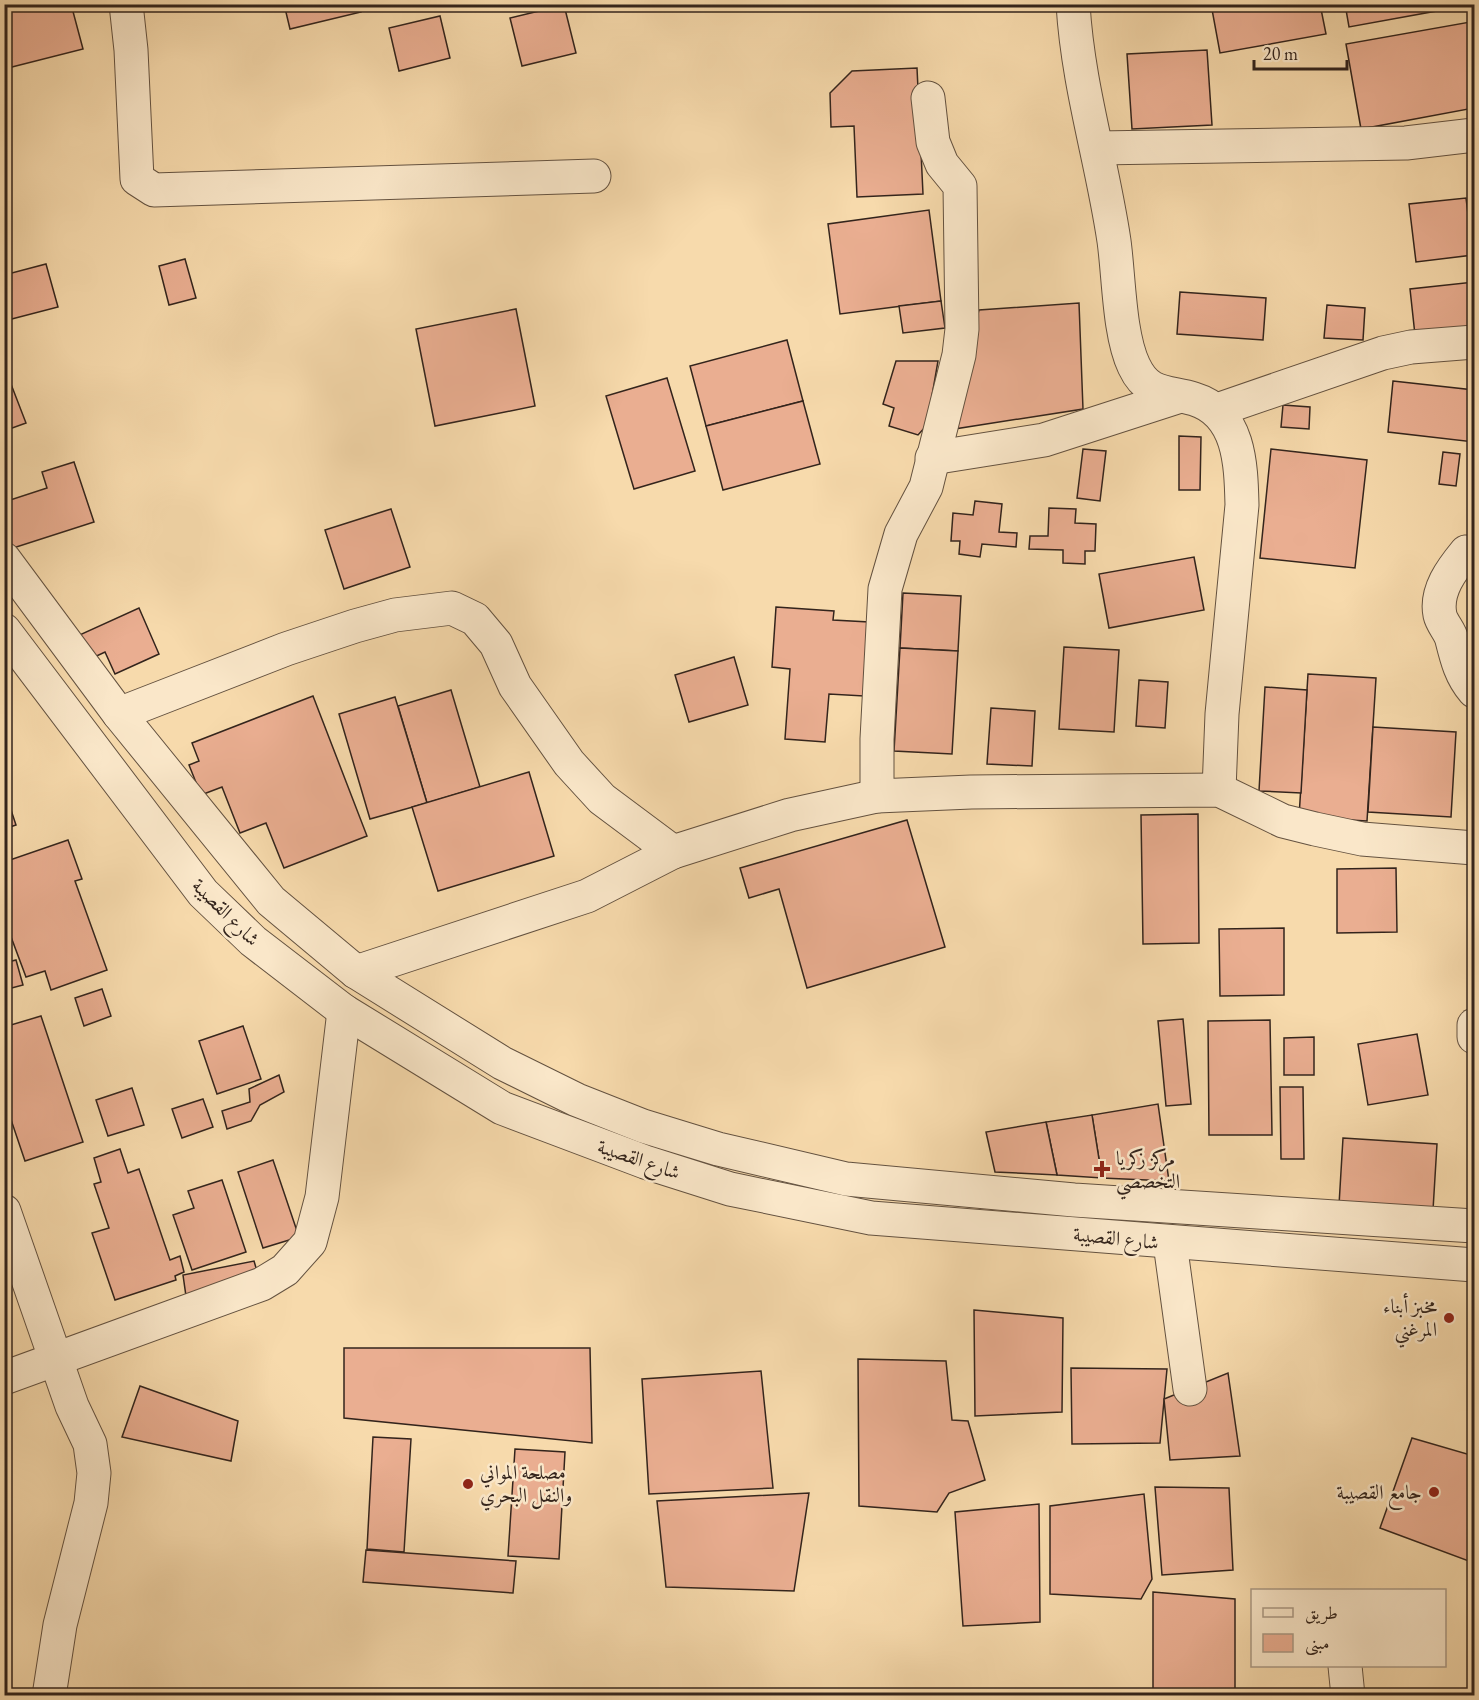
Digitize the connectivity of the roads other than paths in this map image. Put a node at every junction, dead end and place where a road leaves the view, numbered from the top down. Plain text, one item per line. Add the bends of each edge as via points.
1 (126, 4) edge
2 (1073, 4) edge
3 (928, 98) dead end
4 (1474, 135) edge
5 (1097, 148) junction
6 (594, 176) dead end
7 (1474, 342) edge
8 (1178, 397) junction
9 (1217, 410) junction
10 (932, 458) junction
11 (1466, 552) dead end
12 (4, 559) edge
13 (4, 630) edge
14 (1474, 691) edge
15 (119, 714) junction
16 (1219, 789) junction
17 (877, 796) junction
18 (1474, 848) edge
19 (673, 852) junction
20 (356, 972) junction
21 (344, 1011) junction
22 (1474, 1025) edge
23 (1474, 1037) edge
24 (4, 1211) edge
25 (1474, 1226) edge
26 (1170, 1243) junction
27 (1474, 1265) edge
28 (56, 1358) junction
29 (4, 1378) edge
30 (1190, 1389) dead end
31 (1345, 1667) edge
32 (49, 1695) edge
33 (1348, 1695) edge

1 - 6 street via 137,179 154,190
2 - 5 street via 1083,94
3 - 10 street via 933,142 942,164 960,186 963,287 959,355
4 - 5 street via 1406,143
5 - 8 street via 1114,240 1126,340 1134,366 1148,387
7 - 9 street via 1383,353
8 - 9 street via 1194,399
8 - 10 street via 1044,440
9 - 16 street via 1228,423 1236,445 1242,506 1222,714
10 - 17 street via 926,487 901,534 885,589
11 - 14 street via 1441,591 1440,615 1452,637 1464,678
12 - 15 street
13 - 21 street, شارع القصيبة via 204,893 253,941
15 - 19 street via 355,626 394,615 452,608 475,619 496,644 515,686 569,763 602,799
15 - 20 street via 272,901
16 - 17 street
16 - 18 street via 1283,820 1315,829 1362,839
17 - 19 street via 790,815
19 - 20 street via 587,896
20 - 25 street via 502,1063 577,1100 718,1149 846,1179 1074,1200
21 - 26 street, شارع القصيبة via 502,1108 730,1189 871,1218
21 - 28 street via 322,1197 310,1242 285,1270 262,1284
22 - 23 street
24 - 28 street
26 - 27 street, شارع القصيبة
26 - 30 street
28 - 29 street
28 - 32 street via 90,1444 94,1473 91,1503 60,1624
31 - 33 street

